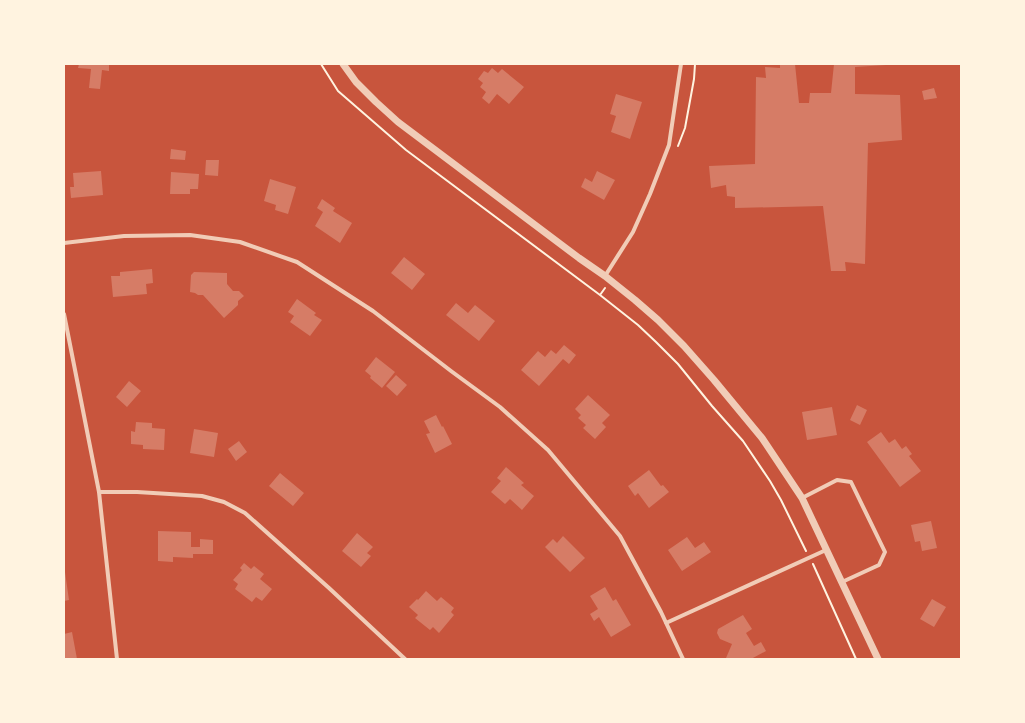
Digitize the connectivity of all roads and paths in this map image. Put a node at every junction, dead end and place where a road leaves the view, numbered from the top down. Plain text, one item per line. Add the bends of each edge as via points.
1 (320, 64) edge
2 (344, 64) edge
3 (681, 64) edge
4 (695, 64) edge
5 (679, 143) dead end
6 (64, 243) edge
7 (605, 276) junction
8 (64, 314) edge
9 (99, 492) junction
10 (802, 498) junction
11 (803, 545) dead end
12 (826, 550) junction
13 (813, 566) dead end
14 (842, 582) junction
15 (666, 623) junction
16 (117, 659) edge
17 (405, 659) edge
18 (683, 659) edge
19 (856, 659) edge
20 (878, 659) edge

1 - 11 path via 338,91 406,150 600,295 656,342 678,364 743,441 781,500
2 - 7 street via 356,82 398,122
3 - 7 street via 669,145 634,232
4 - 5 path via 685,128
6 - 15 street via 124,236 190,235 240,242 297,262 373,311 500,407 548,450 620,536
7 - 10 street via 658,320 689,351 762,438
8 - 9 street
9 - 16 street
9 - 17 street via 202,496 224,502 245,513
10 - 12 street
10 - 14 street via 837,480 851,482 885,552 879,565
12 - 14 street
12 - 15 street
13 - 19 path
14 - 20 street
15 - 18 street

